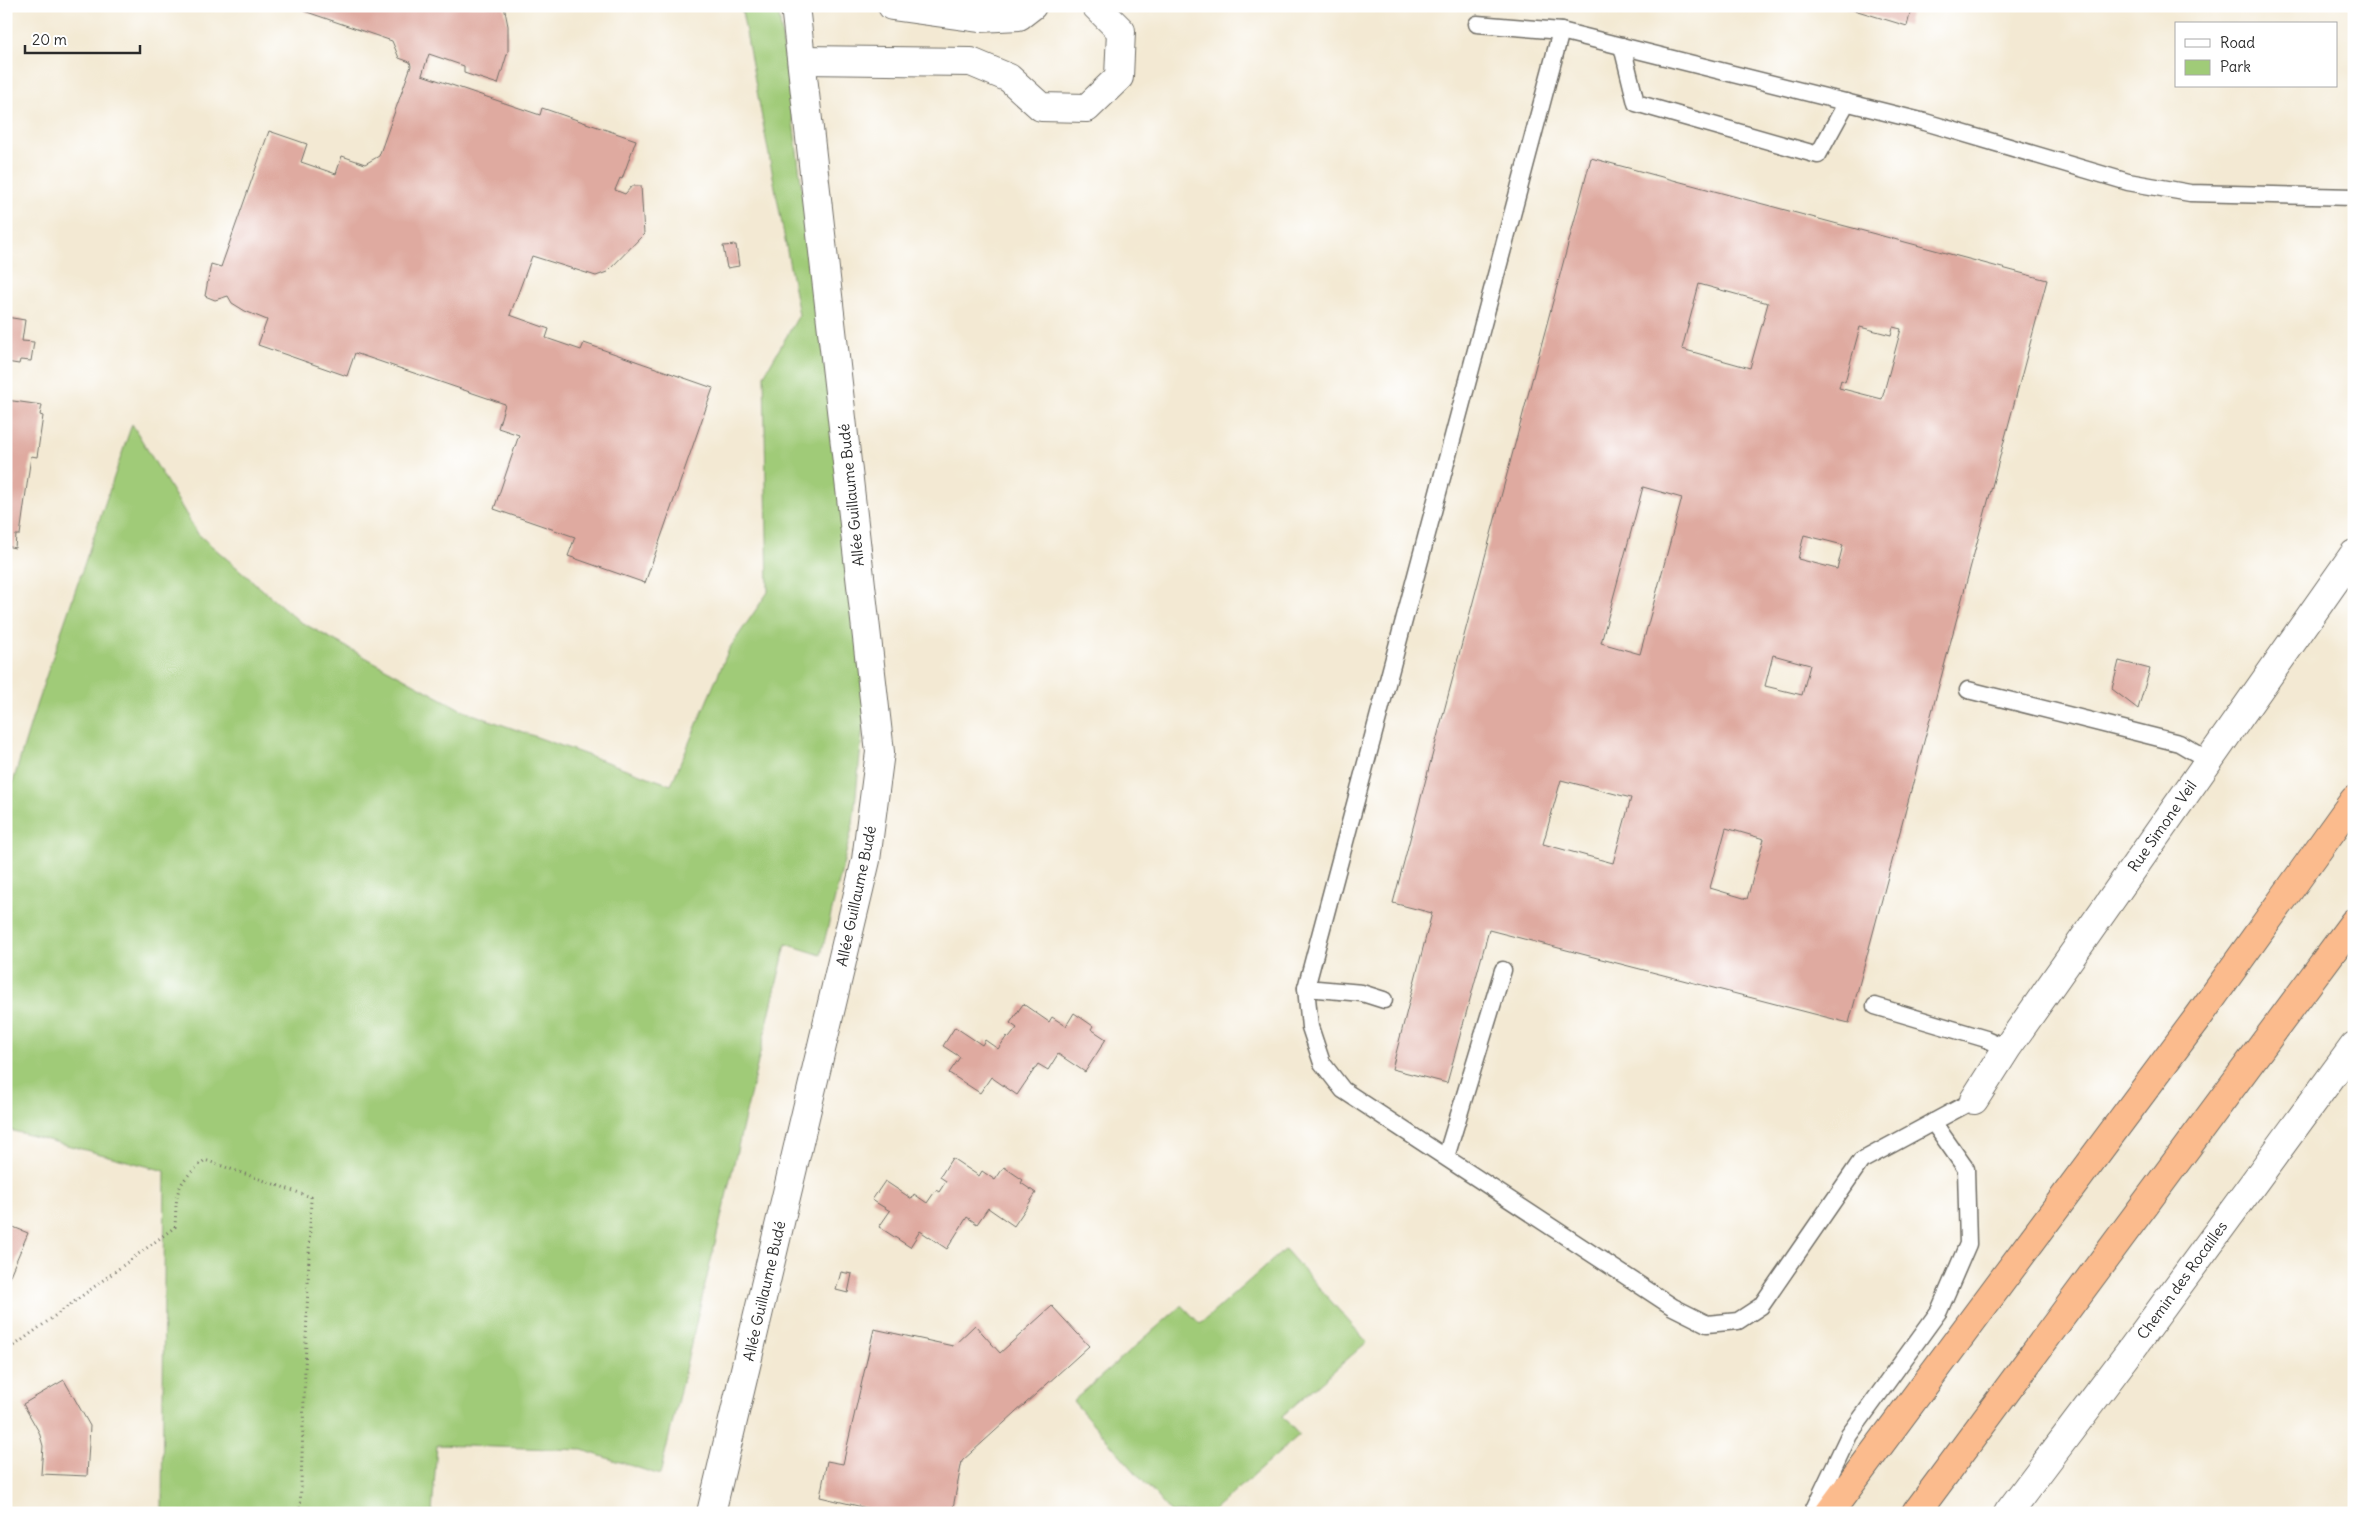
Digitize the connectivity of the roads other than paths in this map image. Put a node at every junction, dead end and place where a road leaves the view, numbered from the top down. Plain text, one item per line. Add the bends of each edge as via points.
1 (795, 6) edge
2 (892, 6) edge
3 (1032, 6) edge
4 (1096, 6) edge
5 (1476, 24) dead end
6 (1561, 31) junction
7 (1622, 46) junction
8 (802, 60) junction
9 (1847, 102) junction
10 (2354, 197) edge
11 (2354, 554) edge
12 (1968, 690) dead end
13 (2208, 760) junction
14 (2354, 800) edge
15 (2354, 922) edge
16 (1503, 970) dead end
17 (1306, 988) junction
18 (1384, 1000) dead end
19 (1874, 1006) dead end
20 (2354, 1046) edge
21 (2007, 1048) junction
22 (1974, 1100) joint
23 (1933, 1122) junction
24 (1446, 1157) junction
25 (711, 1513) edge
26 (1812, 1513) edge
27 (1829, 1513) edge
28 (1916, 1513) edge
29 (2008, 1513) edge

1 - 8 street, Allée Guillaume Budé
2 - 3 street via 979,18 1019,16
4 - 8 street via 1120,31 1119,77 1087,108 1041,107 1009,78 971,62
5 - 6 lane
6 - 7 lane
6 - 17 lane
7 - 9 lane
7 - 9 lane via 1636,102 1818,155
8 - 25 street, Allée Guillaume Budé via 880,752 866,860
9 - 10 lane via 2128,182 2236,196
11 - 13 street, Rue Simone Veil
12 - 13 lane via 2179,743
13 - 21 street, Rue Simone Veil
14 - 27 highway via 2199,1016
15 - 28 highway
16 - 24 lane
17 - 18 lane via 1362,993
17 - 24 lane via 1310,1027 1322,1063 1343,1090
19 - 21 lane
20 - 29 street, Chemin des Rocailles
21 - 22 street, Rue Simone Veil
22 - 23 lane
23 - 24 lane via 1861,1161 1761,1306 1738,1321 1707,1324 1673,1307
23 - 26 lane via 1966,1169 1968,1244 1939,1311 1850,1434

